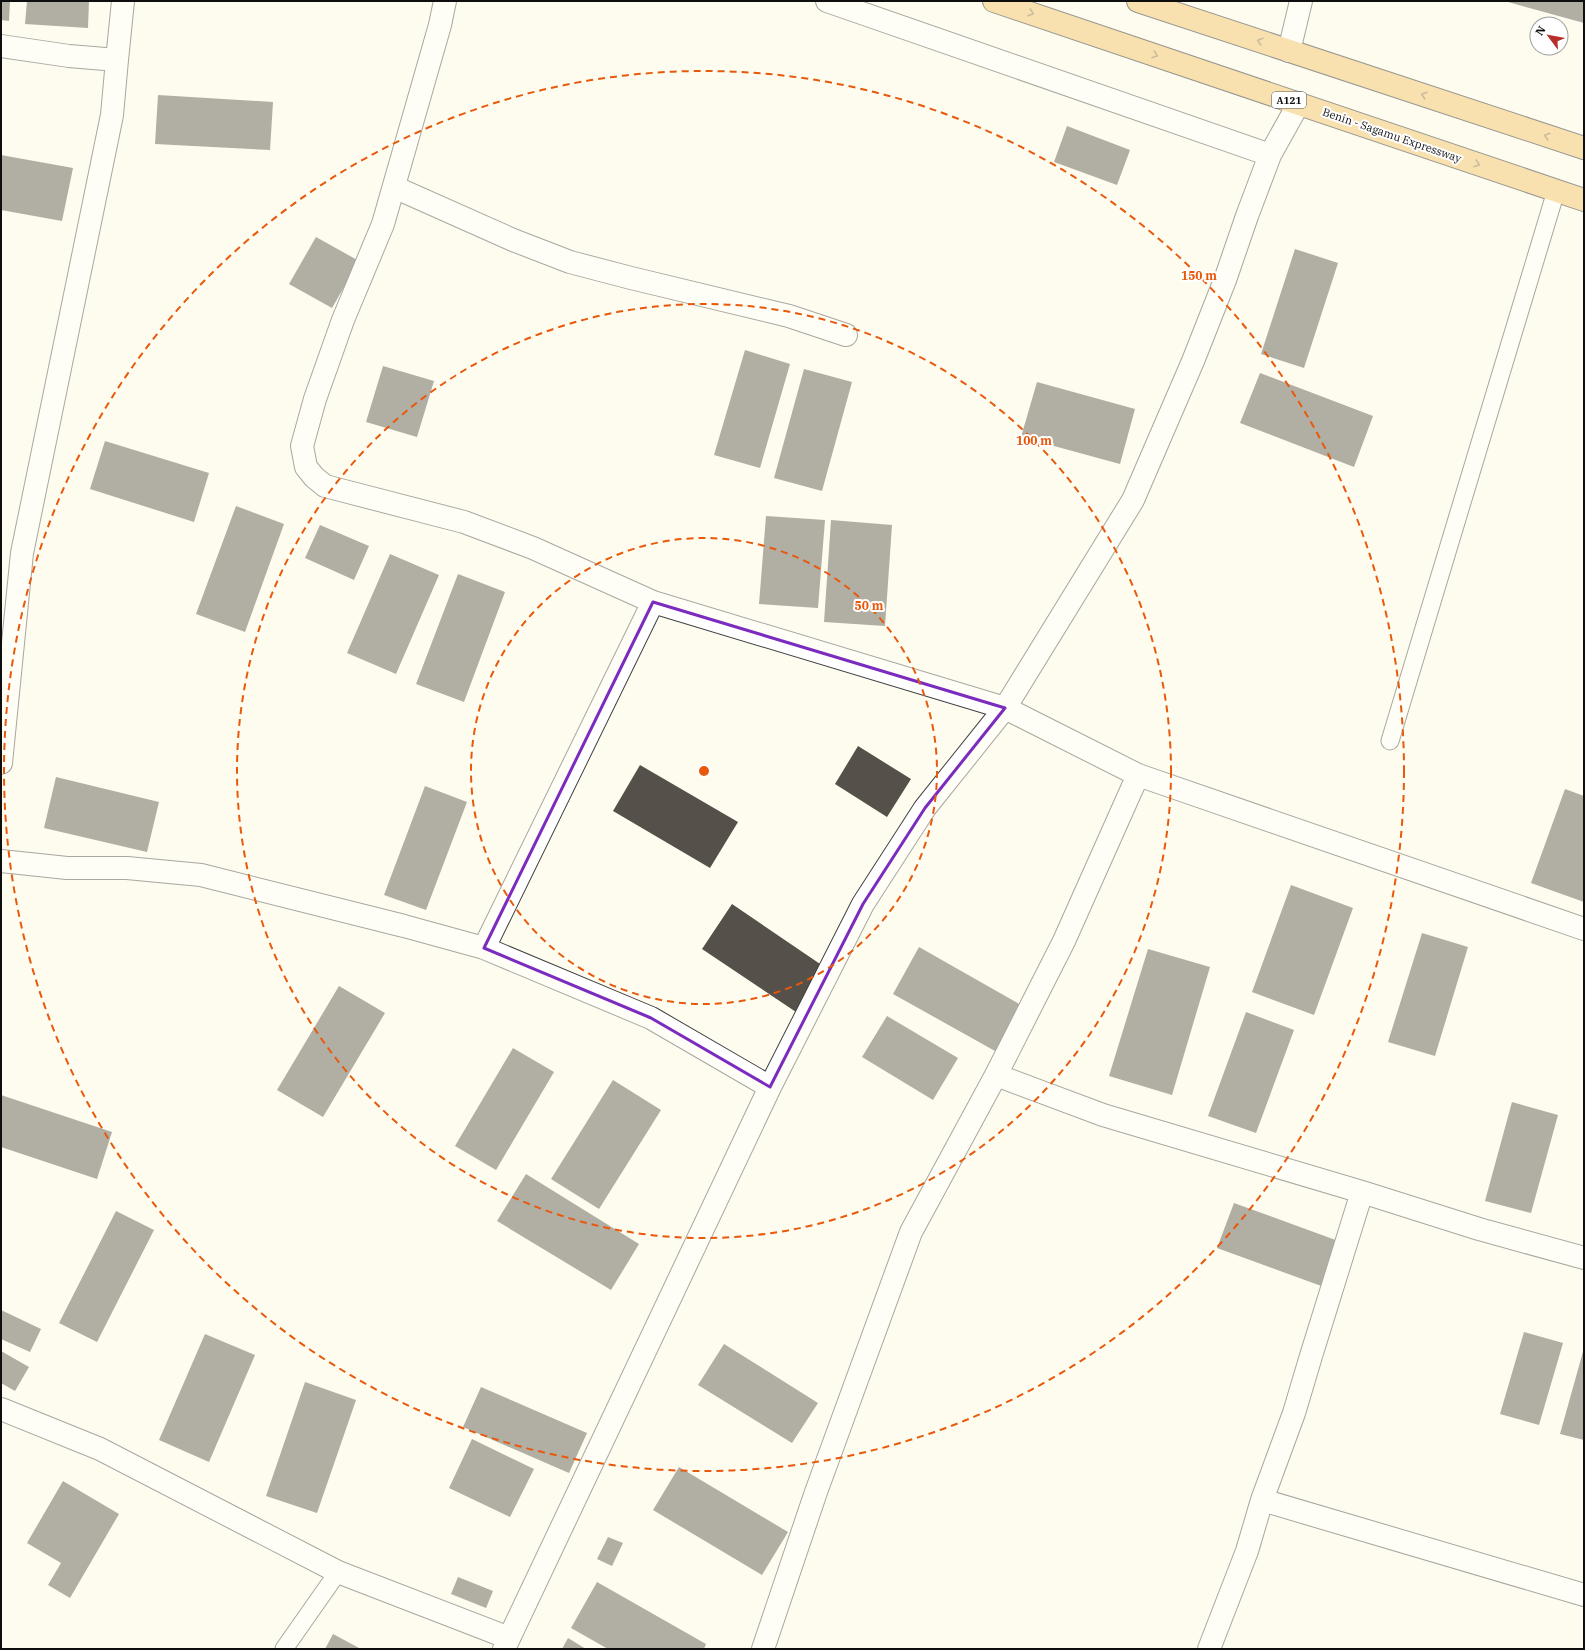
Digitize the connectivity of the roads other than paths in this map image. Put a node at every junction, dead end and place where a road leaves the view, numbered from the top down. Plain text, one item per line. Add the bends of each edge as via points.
1 (123, 1) edge
2 (445, 1) edge
3 (827, 1) edge
4 (994, 1) edge
5 (1138, 1) edge
6 (1301, 1) edge
7 (1, 46) edge
8 (1289, 51) junction
9 (117, 60) junction
10 (1298, 103) junction
11 (1584, 148) edge
12 (1270, 155) junction
13 (394, 187) junction
14 (1556, 191) junction
15 (1584, 200) edge
16 (846, 335) dead end
17 (653, 602) junction
18 (1006, 708) junction
19 (1390, 741) dead end
20 (1, 763) edge
21 (1138, 775) junction
22 (1, 861) edge
23 (1584, 928) edge
24 (484, 948) junction
25 (996, 1075) junction
26 (770, 1087) junction
27 (1362, 1192) junction
28 (1584, 1258) edge
29 (1, 1409) edge
30 (1262, 1500) junction
31 (338, 1572) junction
32 (1584, 1595) edge
33 (507, 1644) edge
34 (284, 1649) edge
35 (763, 1649) edge
36 (1209, 1649) edge

1 - 9 street
2 - 13 street
3 - 12 street
4 -> 10 highway, Benin - Sagamu Expressway / A121
8 -> 5 highway
6 - 8 street
7 - 9 street
11 -> 8 highway
9 - 20 street via 112,114 22,553
10 - 12 street
10 -> 14 highway, Benin - Sagamu Expressway / A121
12 - 18 street via 1223,288 1133,500
13 - 16 street via 513,240 570,262 788,316
13 - 17 street via 383,224 343,320 315,399 302,446 306,467 325,486 464,522 533,548
14 - 15 highway, Benin - Sagamu Expressway / A121
14 - 19 lane
17 - 18 street
17 - 24 street
18 - 21 street
18 - 26 street via 925,808 863,904
21 - 23 street
21 - 25 street via 1064,941
22 - 24 street via 67,868 127,868 201,875
24 - 26 street via 651,1018
25 - 27 street via 1103,1114
25 - 35 street via 911,1232 816,1492
26 - 33 street
27 - 28 street via 1479,1229
27 - 30 street via 1294,1412
29 - 31 street via 100,1449
30 - 32 street
30 - 36 street via 1247,1551
31 - 33 street
31 - 34 lane

